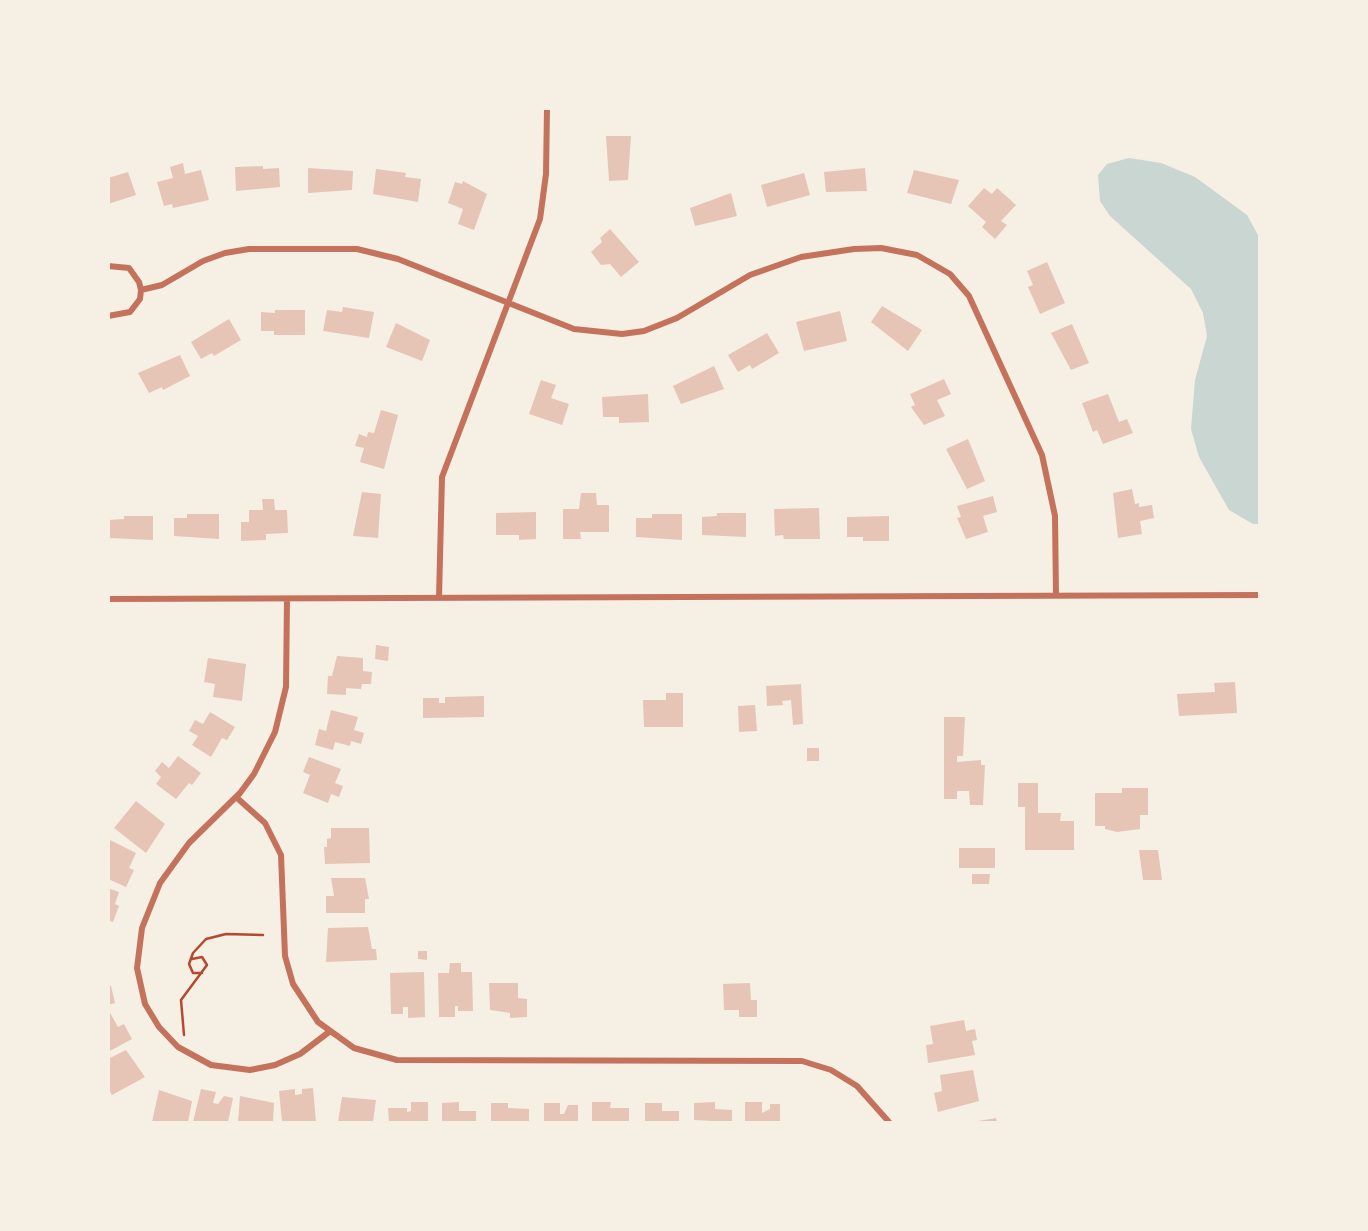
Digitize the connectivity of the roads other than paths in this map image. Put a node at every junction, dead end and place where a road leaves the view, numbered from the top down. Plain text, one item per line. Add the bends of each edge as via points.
1 (547, 108) edge
2 (108, 266) edge
3 (141, 290) junction
4 (508, 303) junction
5 (108, 316) edge
6 (1056, 595) junction
7 (1259, 595) edge
8 (439, 598) junction
9 (108, 599) edge
10 (287, 599) junction
11 (236, 797) junction
12 (329, 1032) junction
13 (889, 1122) edge

1 - 4 street via 540,219
2 - 3 street via 129,268
3 - 4 street via 162,285 225,253 339,248 384,254
3 - 5 street via 130,312
4 - 6 street via 573,329 622,334 656,327 750,275 801,257 881,248 934,264 969,296 1042,455 1055,516
4 - 8 street via 442,477
6 - 7 street
6 - 8 street
8 - 10 street
9 - 10 street
10 - 11 street via 288,663 282,710 265,754
11 - 12 street via 264,823 278,846 288,970 300,998
11 - 12 street via 189,843 149,905 138,941 137,968 145,1004 178,1046 211,1065 237,1069 262,1069 300,1054
12 - 13 street via 354,1048 397,1060 802,1061 844,1077 868,1095

